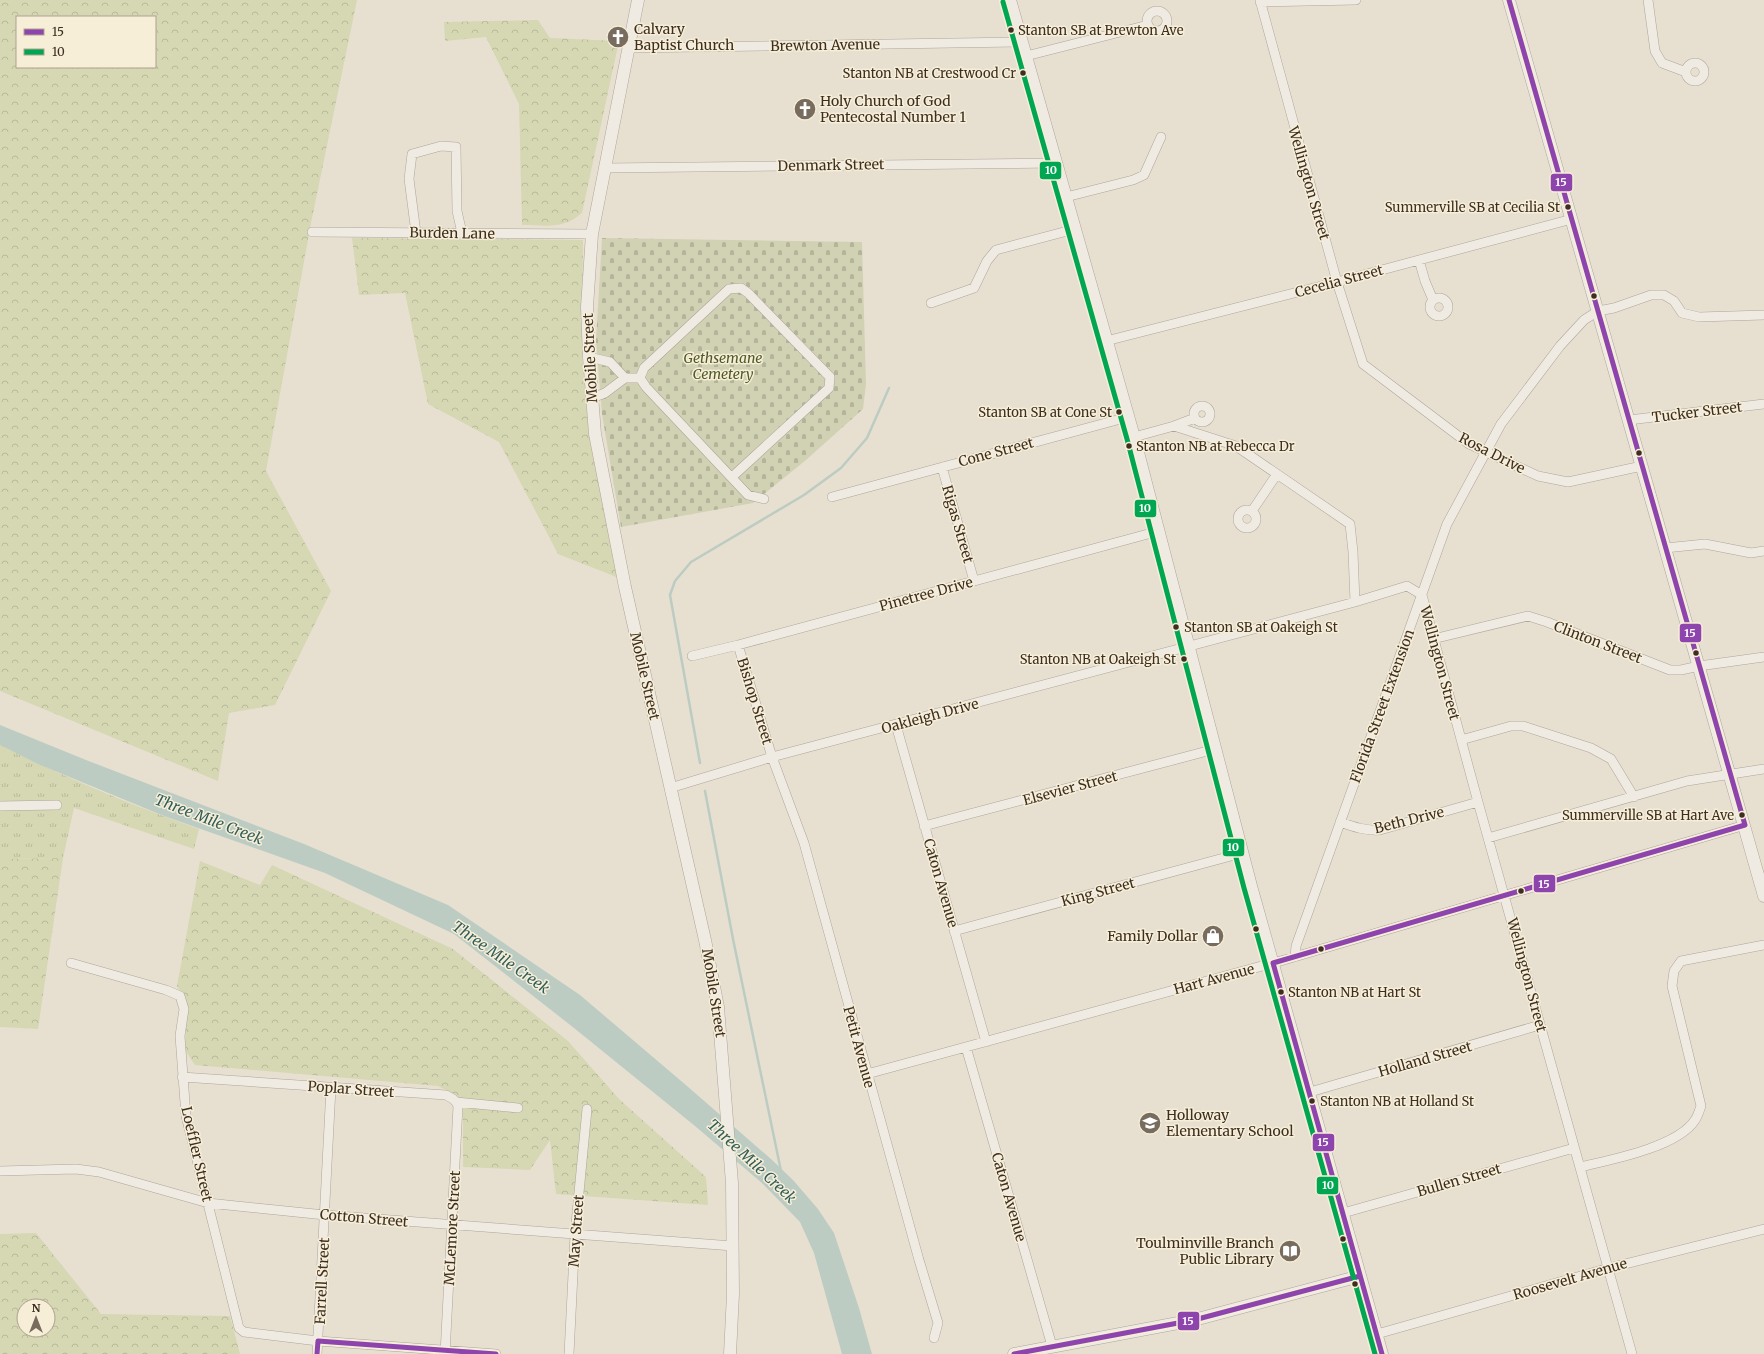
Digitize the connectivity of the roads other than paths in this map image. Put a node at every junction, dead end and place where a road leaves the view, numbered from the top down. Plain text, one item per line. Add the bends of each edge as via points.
1 (638, 0) edge
2 (1010, 0) edge
3 (1356, 0) edge
4 (1509, 0) edge
5 (1648, 0) edge
6 (1260, 1) edge
7 (1148, 25) dead end
8 (1022, 42) junction
9 (629, 48) junction
10 (1026, 56) junction
11 (1686, 72) dead end
12 (1161, 137) dead end
13 (1056, 163) junction
14 (605, 168) junction
15 (1066, 197) junction
16 (1572, 219) junction
17 (1074, 229) junction
18 (312, 232) dead end
19 (416, 233) junction
20 (462, 233) junction
21 (592, 234) junction
22 (1420, 260) junction
23 (1337, 282) junction
24 (1434, 300) dead end
25 (931, 303) dead end
26 (1598, 311) junction
27 (1764, 315) edge
28 (1106, 341) junction
29 (589, 357) junction
30 (1363, 364) joint
31 (625, 378) junction
32 (640, 378) junction
33 (592, 398) junction
34 (1764, 404) edge
35 (1128, 417) junction
36 (1195, 418) dead end
37 (1629, 420) junction
38 (1174, 426) junction
39 (1134, 437) junction
40 (1486, 452) junction
41 (1642, 466) junction
42 (942, 467) junction
43 (1277, 474) junction
44 (732, 477) junction
45 (832, 497) dead end
46 (764, 499) dead end
47 (1252, 510) dead end
48 (1160, 531) junction
49 (1665, 548) junction
50 (1764, 551) edge
51 (974, 581) junction
52 (1422, 595) junction
53 (1355, 602) junction
54 (1433, 639) junction
55 (738, 645) junction
56 (1190, 646) junction
57 (692, 656) dead end
58 (1764, 657) edge
59 (1699, 666) junction
60 (896, 725) junction
61 (1461, 740) junction
62 (1216, 750) junction
63 (772, 757) junction
64 (1764, 769) edge
65 (1730, 774) junction
66 (670, 788) junction
67 (1634, 796) junction
68 (1478, 802) junction
69 (57, 805) dead end
70 (0, 806) edge
71 (1340, 822) junction
72 (1745, 825) junction
73 (924, 826) junction
74 (1488, 838) junction
75 (1242, 853) junction
76 (1763, 891) edge
77 (1504, 894) junction
78 (954, 931) junction
79 (1764, 945) edge
80 (1295, 957) junction
81 (71, 963) dead end
82 (1273, 963) junction
83 (1540, 1025) junction
84 (986, 1042) junction
85 (966, 1047) junction
86 (867, 1074) junction
87 (182, 1077) junction
88 (331, 1088) junction
89 (1310, 1092) junction
90 (456, 1102) junction
91 (518, 1108) dead end
92 (587, 1109) dead end
93 (1574, 1148) junction
94 (1580, 1167) junction
95 (0, 1171) edge
96 (208, 1203) junction
97 (1343, 1213) junction
98 (325, 1215) junction
99 (453, 1224) junction
100 (1764, 1229) edge
101 (575, 1234) junction
102 (733, 1246) junction
103 (1609, 1268) junction
104 (1360, 1276) junction
105 (1377, 1334) junction
106 (934, 1338) dead end
107 (318, 1341) junction
108 (1052, 1346) junction
109 (445, 1352) edge
110 (317, 1354) edge
111 (496, 1354) edge
112 (568, 1354) edge
113 (730, 1354) edge
114 (1014, 1354) edge
115 (1382, 1354) edge
116 (1632, 1354) edge

1 - 9 street, Mobile Street
2 - 8 street
3 - 6 street
4 - 16 street
5 - 11 street via 1655,51 1662,63
6 - 23 street, Wellington Street
7 - 10 street
8 - 9 street, Brewton Avenue
8 - 10 street
9 - 14 street, Mobile Street
10 - 13 street
12 - 15 street via 1144,175
13 - 14 street, Denmark Street
13 - 15 street
14 - 21 street, Mobile Street
15 - 17 street
16 - 22 street, Cecelia Street
16 - 26 street
17 - 25 street via 996,250 986,261 974,288
17 - 28 street
18 - 19 street, Burden Lane
19 - 20 street, Burden Lane
19 - 20 street via 409,179 412,154 441,146 456,147 457,211
20 - 21 street, Burden Lane
21 - 29 street, Mobile Street via 587,307
22 - 23 street, Cecelia Street
22 - 24 street via 1425,281
23 - 28 street, Cecelia Street
23 - 30 street, Wellington Street
26 - 27 street via 1651,295 1664,294 1674,301 1682,313 1699,317
26 - 37 street
26 - 40 street, Florida Street Extension via 1584,320 1560,346 1501,424
28 - 35 street
29 - 31 street via 610,362
29 - 33 street, Mobile Street
30 - 40 street, Rosa Drive via 1469,444
31 - 32 street
31 - 33 street via 605,393
32 - 44 street
32 - 44 street via 644,368 729,289 741,288 830,377 829,388
33 - 66 street, Mobile Street via 595,434 624,579
34 - 37 street, Tucker Street
35 - 39 street
35 - 42 street, Cone Street
36 - 38 street
37 - 41 street
38 - 39 street
38 - 43 street via 1236,446
39 - 48 street
40 - 41 street, Rosa Drive via 1538,476 1568,482
40 - 52 street, Florida Street Extension via 1447,524
41 - 49 street
42 - 45 street, Cone Street
42 - 51 street, Rigas Street
43 - 47 street
43 - 53 street via 1350,524
44 - 46 street via 748,495
48 - 51 street, Pinetree Drive
48 - 56 street
49 - 50 street via 1705,544 1750,552
49 - 59 street
51 - 55 street, Pinetree Drive
52 - 53 street, Oakleigh Drive via 1407,586
52 - 54 street, Wellington Street
52 - 71 street, Florida Street Extension
53 - 56 street, Oakleigh Drive
54 - 59 street, Clinton Street via 1528,616 1670,670
54 - 61 street, Wellington Street
55 - 57 street, Pinetree Drive
55 - 63 street, Bishop Street
56 - 60 street, Oakleigh Drive
56 - 62 street
58 - 59 street, Clinton Street
59 - 65 street
60 - 63 street, Oakleigh Drive
60 - 73 street, Caton Avenue
61 - 67 street via 1511,726 1523,726 1591,748 1611,759
61 - 68 street, Wellington Street
62 - 73 street, Elsevier Street
62 - 75 street
63 - 66 street, Oakleigh Drive
63 - 86 street, Petit Avenue via 804,843
64 - 65 street
65 - 67 street via 1687,781
65 - 72 street
66 - 102 street, Mobile Street via 714,981 732,1183
67 - 74 street
68 - 71 street, Beth Drive via 1380,830 1372,831
68 - 74 street, Wellington Street
69 - 70 street
71 - 80 street, Florida Street Extension via 1296,946
72 - 76 street
72 - 77 street, Hart Avenue
73 - 78 street, Caton Avenue
74 - 77 street, Wellington Street
75 - 78 street, King Street
75 - 82 street
77 - 80 street, Hart Avenue
77 - 83 street, Wellington Street
78 - 84 street, Caton Avenue
79 - 94 street via 1681,961 1674,971 1672,986 1701,1106 1695,1121 1674,1138 1634,1154
80 - 82 street, Hart Avenue
81 - 87 street, Loeffler Street via 180,996 184,1009 180,1036
82 - 84 street, Hart Avenue
82 - 89 street
83 - 89 street, Holland Street
83 - 93 street, Wellington Street
84 - 85 street, Hart Avenue
85 - 86 street, Hart Avenue
85 - 108 street, Caton Avenue
86 - 106 street, Petit Avenue via 938,1323
87 - 88 street, Poplar Street
87 - 96 street, Loeffler Street via 186,1116
88 - 90 street, Poplar Street via 446,1096
88 - 98 street, Farrell Street
89 - 97 street
90 - 91 street, Poplar Street
90 - 99 street, McLemore Street via 458,1106
92 - 101 street, May Street
93 - 94 street, Wellington Street
93 - 97 street, Bullen Street
94 - 103 street, Wellington Street
95 - 96 street, Cotton Street via 76,1169 99,1172
96 - 98 street, Cotton Street
96 - 107 street, Loeffler Street via 239,1328 244,1332
97 - 104 street
98 - 99 street, Cotton Street
98 - 107 street, Farrell Street
99 - 101 street, Cotton Street
99 - 109 street, McLemore Street
100 - 103 street, Roosevelt Avenue
101 - 102 street, Cotton Street
101 - 112 street, May Street
102 - 113 street, Mobile Street
103 - 105 street, Roosevelt Avenue
103 - 116 street, Wellington Street
104 - 105 street
104 - 108 street via 1194,1320
105 - 115 street
107 - 109 street, Loeffler Street
107 - 110 street, Farrell Street
108 - 114 street
109 - 111 street, Loeffler Street

